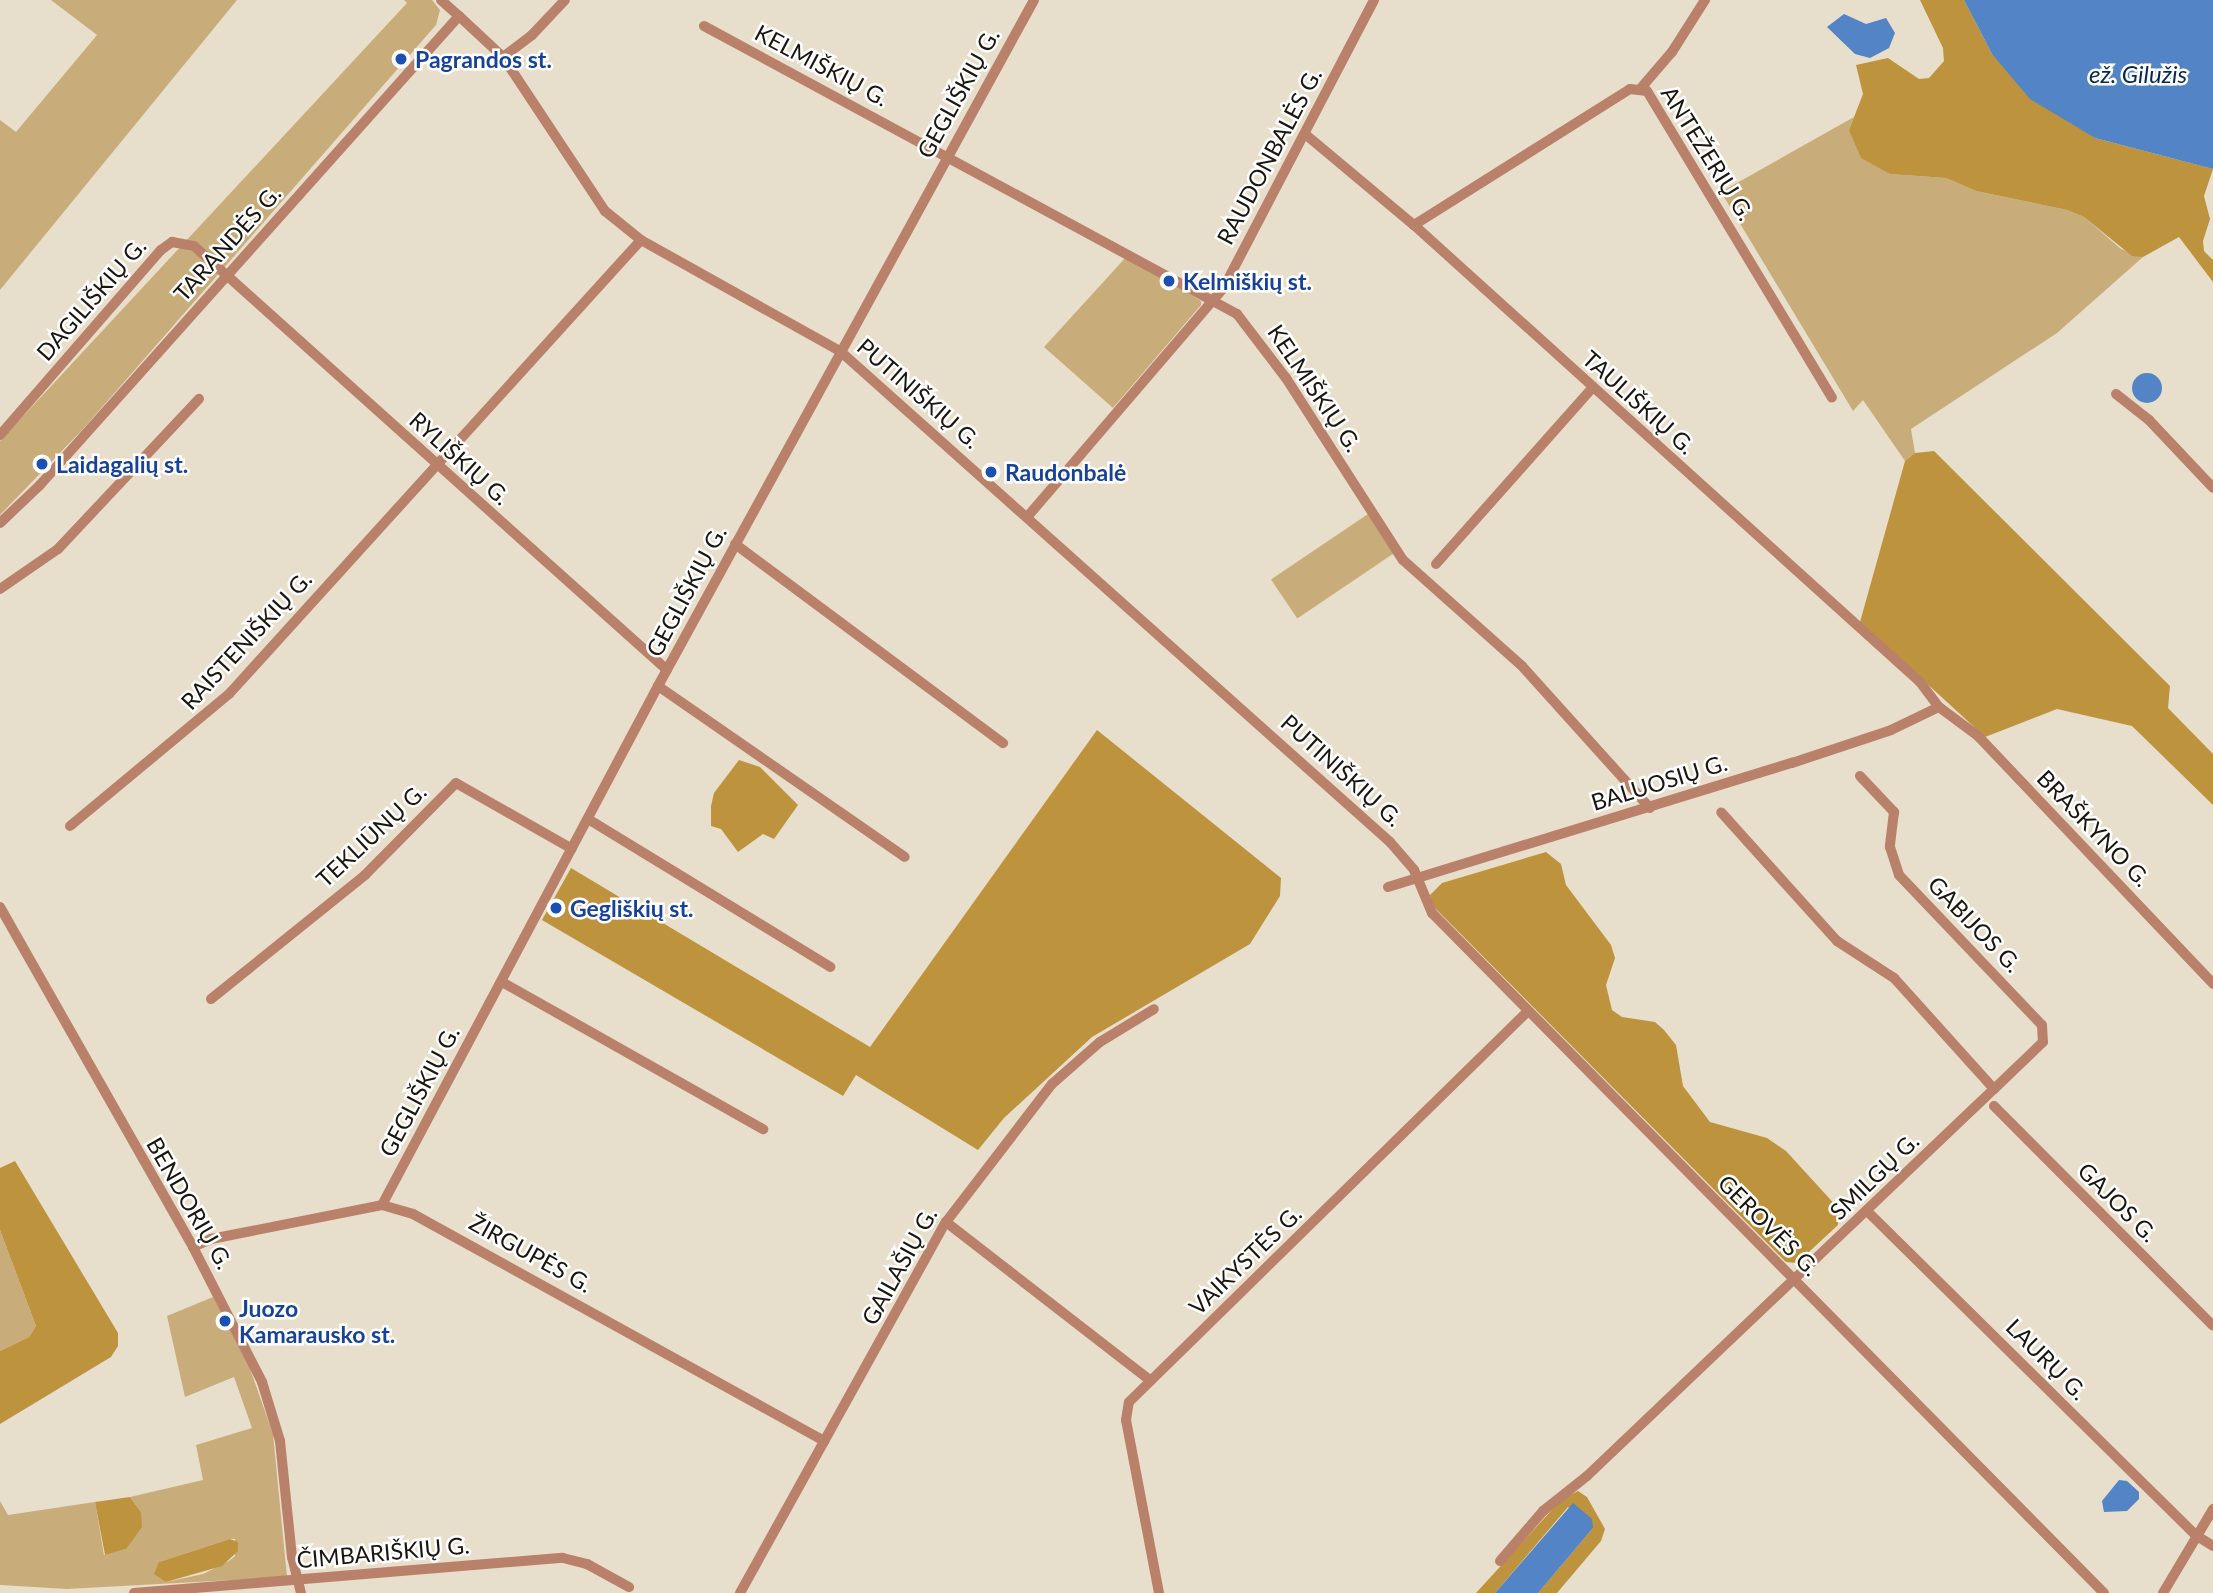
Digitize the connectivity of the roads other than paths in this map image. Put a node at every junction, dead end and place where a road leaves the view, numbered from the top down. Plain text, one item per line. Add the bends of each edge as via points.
1 (441, 0) edge
2 (565, 0) edge
3 (1034, 0) edge
4 (1374, 0) edge
5 (1705, 0) edge
6 (459, 16) junction
7 (704, 26) dead end
8 (503, 57) junction
9 (1641, 88) junction
10 (1305, 134) junction
11 (948, 155) junction
12 (1414, 225) junction
13 (641, 240) junction
14 (226, 276) junction
15 (1214, 298) junction
16 (840, 351) junction
17 (1592, 388) junction
18 (2116, 394) dead end
19 (1832, 398) dead end
20 (199, 399) dead end
21 (0, 435) edge
22 (435, 465) junction
23 (2213, 488) edge
24 (1028, 516) junction
25 (0, 523) edge
26 (735, 544) junction
27 (1436, 564) dead end
28 (0, 589) edge
29 (667, 670) junction
30 (658, 686) junction
31 (1939, 707) junction
32 (1003, 743) dead end
33 (1860, 776) dead end
34 (1650, 808) junction
35 (1720, 812) dead end
36 (588, 819) junction
37 (70, 826) dead end
38 (572, 849) junction
39 (905, 857) dead end
40 (1417, 878) junction
41 (1388, 887) dead end
42 (0, 907) edge
43 (830, 967) dead end
44 (502, 982) junction
45 (2213, 984) edge
46 (211, 999) dead end
47 (1154, 1009) dead end
48 (1528, 1011) junction
49 (1994, 1089) junction
50 (1994, 1106) dead end
51 (763, 1129) dead end
52 (382, 1205) junction
53 (1868, 1212) junction
54 (946, 1222) junction
55 (193, 1247) junction
56 (1794, 1281) junction
57 (2213, 1326) edge
58 (1151, 1381) junction
59 (824, 1441) junction
60 (2213, 1509) edge
61 (2197, 1536) junction
62 (2213, 1546) edge
63 (1500, 1561) dead end
64 (299, 1580) junction
65 (629, 1587) dead end
66 (134, 1593) edge
67 (301, 1593) edge
68 (740, 1593) edge
69 (1159, 1593) edge
70 (2104, 1593) edge
71 (2164, 1593) edge

1 - 6 street
2 - 8 street via 526,41
3 - 11 street, GEGLIŠKIŲ G.
4 - 10 street, RAUDONBALĖS G.
5 - 9 street via 1672,52
6 - 8 street, PUTINIŠKIŲ G.
6 - 14 street, TARANDĖS G.
7 - 11 street, KELMIŠKIŲ G.
8 - 13 street, PUTINIŠKIŲ G. via 594,198
9 - 12 street, ANTEŽERIŲ G. via 1630,89 1553,135
9 - 19 street, ANTEŽERIŲ G. via 1651,96
10 - 12 street, TAULIŠKIŲ G.
10 - 15 street, RAUDONBALĖS G.
11 - 15 street, KELMIŠKIŲ G.
11 - 16 street, GEGLIŠKIŲ G.
12 - 17 street, TAULIŠKIŲ G.
13 - 16 street, PUTINIŠKIŲ G.
13 - 22 street, RAISTENIŠKIŲ G.
14 - 21 street, DAGILIŠKIŲ G. via 194,246 172,242
14 - 22 street, RYLIŠKIŲ G.
14 - 25 street, TARANDĖS G. via 40,485
15 - 24 street, RAUDONBALĖS G.
15 - 34 street, KELMIŠKIŲ G. via 1256,336 1404,559 1522,666
16 - 24 street, PUTINIŠKIŲ G.
16 - 26 street, GEGLIŠKIŲ G.
17 - 27 street
17 - 31 street, TAULIŠKIŲ G. via 1920,682
18 - 23 street via 2149,420
20 - 28 street via 58,549
22 - 29 street, RYLIŠKIŲ G.
22 - 37 street, RAISTENIŠKIŲ G. via 229,694
24 - 40 street, PUTINIŠKIŲ G. via 1390,842
26 - 29 street, GEGLIŠKIŲ G.
26 - 32 street
29 - 30 street, GEGLIŠKIŲ G.
30 - 36 street, GEGLIŠKIŲ G.
30 - 39 street
31 - 34 street, BALUOSIŲ G. via 1891,730
31 - 45 street, BRAŠKYNO G. via 1978,736
33 - 49 street, GABIJOS G. via 1894,812 1889,847 1899,875 2042,1025 2043,1042
34 - 40 street, BALUOSIŲ G.
35 - 49 street via 1837,941 1894,978
36 - 38 street, GEGLIŠKIŲ G.
36 - 43 street
38 - 44 street, GEGLIŠKIŲ G.
38 - 46 street, TEKLIŪNŲ G. via 456,783 365,875
40 - 41 street, BALUOSIŲ G.
40 - 48 street, GEROVĖS G. via 1432,913
42 - 55 street, BENDORIŲ G.
44 - 51 street
44 - 52 street, GEGLIŠKIŲ G.
47 - 54 street, GAILAŠIŲ G. via 1100,1042 1052,1084
48 - 56 street, GEROVĖS G.
48 - 58 street, VAIKYSTĖS G.
49 - 53 street, SMILGŲ G.
50 - 57 street, GAJOS G.
52 - 55 street via 211,1239
52 - 59 street, ŽIRGUPĖS G. via 448,1231
53 - 56 street, SMILGŲ G.
53 - 61 street, LAURŲ G.
54 - 58 street
54 - 59 street, GAILAŠIŲ G.
55 - 64 street, BENDORIŲ G. via 275,1414 292,1557
56 - 63 street, SMILGŲ G. via 1587,1476 1543,1511
56 - 70 street, GEROVĖS G.
58 - 69 street, VAIKYSTĖS G. via 1129,1402 1126,1420
59 - 68 street, GAILAŠIŲ G.
60 - 61 street
61 - 62 street, LAURŲ G.
61 - 71 street
64 - 65 street, ČIMBARIŠKIŲ G. via 564,1559 587,1564
64 - 66 street, ČIMBARIŠKIŲ G.
64 - 67 street, BENDORIŲ G.

